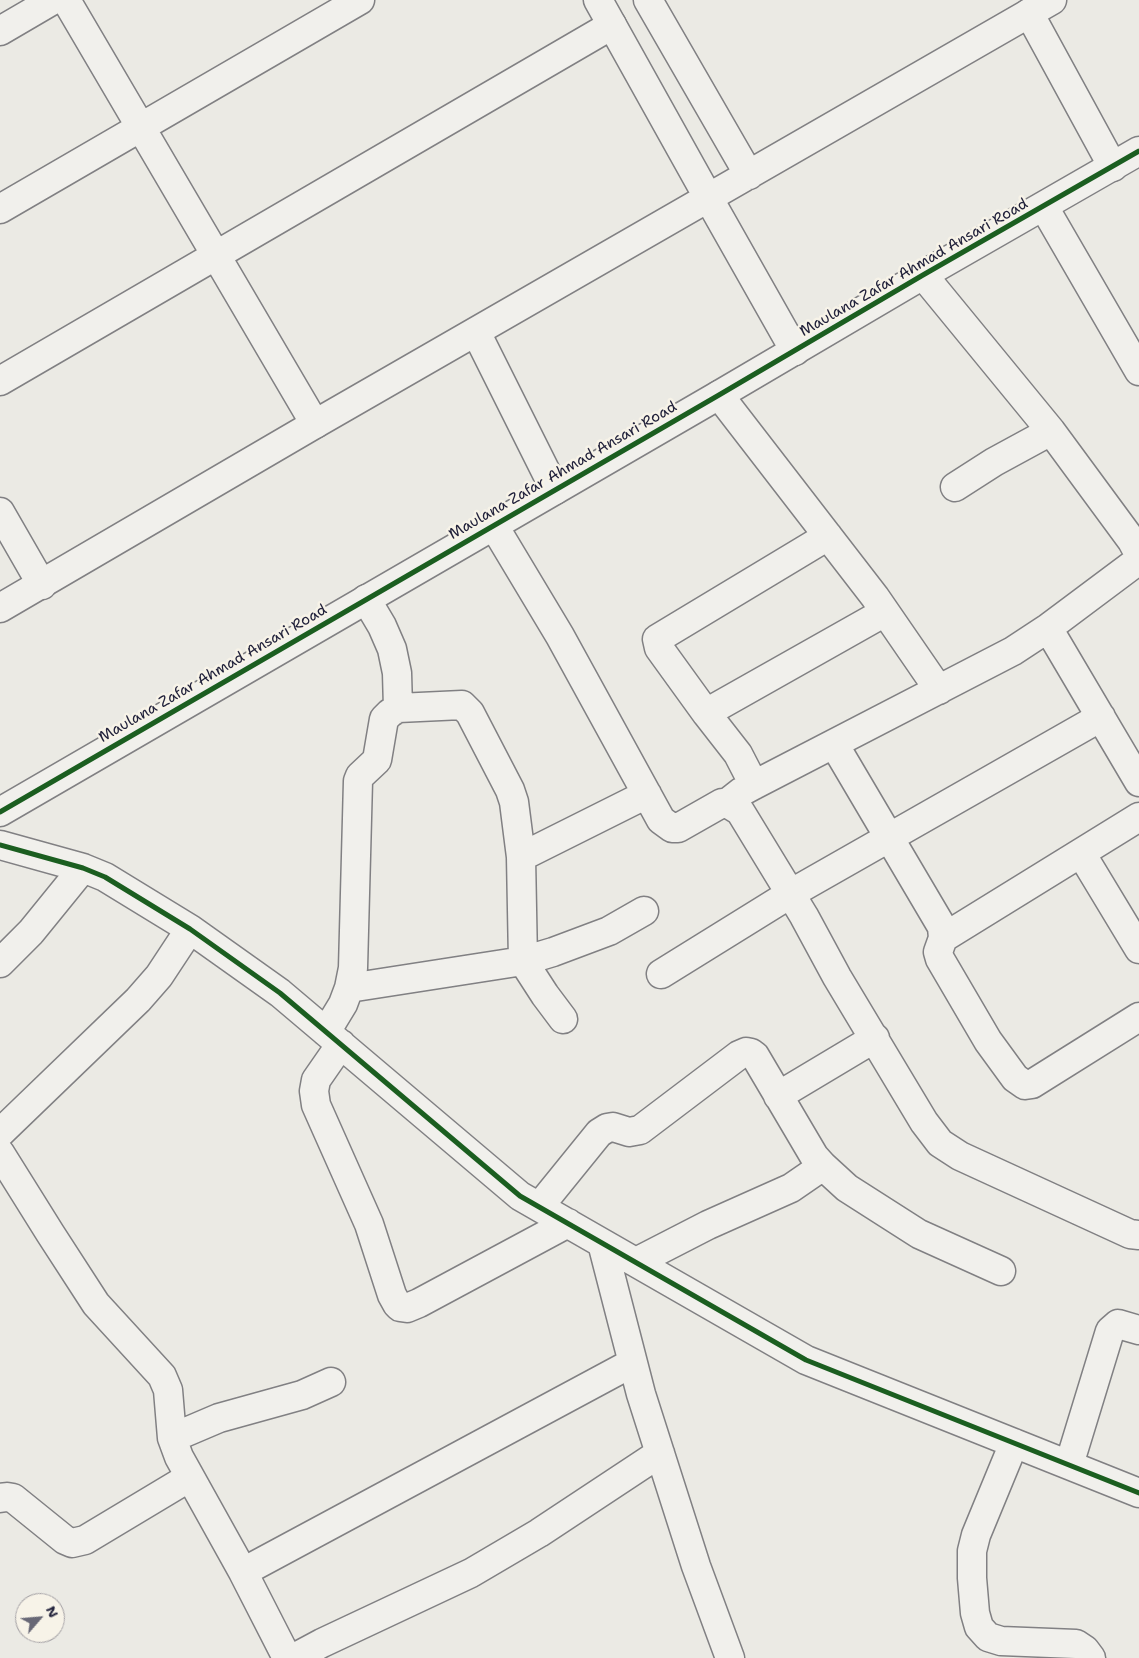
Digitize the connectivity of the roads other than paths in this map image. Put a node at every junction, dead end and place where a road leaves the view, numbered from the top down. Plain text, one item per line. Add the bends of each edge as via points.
1 (52, 0) edge
2 (66, 0) edge
3 (360, 0) edge
4 (598, 0) edge
5 (1052, 0) edge
6 (652, 1) edge
7 (1029, 13) junction
8 (612, 25) junction
9 (0, 31) edge
10 (141, 127) junction
11 (1139, 151) edge
12 (1113, 167) junction
13 (749, 175) junction
14 (708, 198) junction
15 (1044, 206) junction
16 (0, 209) edge
17 (216, 255) junction
18 (923, 275) junction
19 (476, 332) junction
20 (795, 351) junction
21 (1139, 371) edge
22 (0, 381) edge
23 (719, 395) junction
24 (315, 424) junction
25 (1050, 431) junction
26 (955, 487) dead end
27 (555, 490) junction
28 (0, 512) edge
29 (1130, 522) edge
30 (494, 526) junction
31 (828, 536) junction
32 (1139, 554) edge
33 (1139, 560) edge
34 (42, 584) junction
35 (366, 599) junction
36 (0, 608) edge
37 (885, 612) junction
38 (1048, 628) junction
39 (939, 690) junction
40 (398, 708) junction
41 (706, 714) junction
42 (1101, 717) junction
43 (834, 744) junction
44 (1139, 782) edge
45 (754, 785) junction
46 (647, 794) junction
47 (727, 803) junction
48 (0, 812) edge
49 (1139, 817) edge
50 (889, 838) junction
51 (0, 845) edge
52 (1081, 853) junction
53 (521, 857) junction
54 (83, 868) junction
55 (790, 894) junction
56 (644, 911) dead end
57 (190, 930) junction
58 (943, 938) junction
59 (1139, 949) edge
60 (523, 961) junction
61 (0, 963) edge
62 (661, 974) dead end
63 (349, 988) junction
64 (1139, 1017) edge
65 (563, 1019) dead end
66 (334, 1038) junction
67 (875, 1038) junction
68 (778, 1096) junction
69 (0, 1133) edge
70 (0, 1152) edge
71 (823, 1166) junction
72 (539, 1207) junction
73 (568, 1223) junction
74 (1139, 1235) edge
75 (602, 1243) junction
76 (636, 1262) junction
77 (1001, 1271) dead end
78 (1139, 1330) edge
79 (632, 1363) junction
80 (331, 1382) dead end
81 (172, 1438) junction
82 (1014, 1443) junction
83 (660, 1453) junction
84 (1069, 1465) junction
85 (190, 1477) junction
86 (1139, 1493) edge
87 (0, 1498) edge
88 (243, 1572) junction
89 (287, 1658) edge
90 (294, 1658) edge
91 (730, 1658) edge
92 (1091, 1658) edge

1 - 9 street
2 - 10 street
3 - 10 street
4 - 8 street
5 - 7 street
6 - 13 street
7 - 12 street
7 - 13 street
8 - 14 street
8 - 17 street
10 - 16 street
10 - 17 street
11 - 12 street, Maulana Zafar Ahmad Ansari Road
12 - 15 street, Maulana Zafar Ahmad Ansari Road
13 - 14 street
14 - 19 street
14 - 20 street
15 - 18 street, Maulana Zafar Ahmad Ansari Road
15 - 21 street
17 - 22 street
17 - 24 street
18 - 20 street, Maulana Zafar Ahmad Ansari Road
18 - 25 street
19 - 24 street
19 - 27 street
20 - 23 street, Maulana Zafar Ahmad Ansari Road
23 - 27 street, Maulana Zafar Ahmad Ansari Road
23 - 31 street
24 - 34 street
25 - 26 street
25 - 29 street
27 - 30 street, Maulana Zafar Ahmad Ansari Road
28 - 34 street
29 - 32 street
30 - 35 street, Maulana Zafar Ahmad Ansari Road
30 - 46 street via 560,636
31 - 37 street
31 - 41 street via 656,639
33 - 38 street
34 - 36 street
35 - 40 street via 392,650 397,673
35 - 48 street, Maulana Zafar Ahmad Ansari Road
37 - 39 street
37 - 41 street
38 - 39 street via 1012,652
38 - 42 street
39 - 43 street
40 - 53 street via 462,705 466,708 510,790 518,820
40 - 63 street via 384,719 377,760 358,781 353,968
41 - 45 street via 738,754
42 - 44 street
42 - 50 street
43 - 45 street
43 - 50 street
45 - 47 street
46 - 47 street via 661,820 672,828
46 - 53 street
47 - 55 street via 740,811
49 - 52 street
50 - 55 street
50 - 58 street via 942,927
51 - 54 street
52 - 58 street
52 - 59 street
53 - 60 street
54 - 57 street via 105,877
54 - 61 street via 31,932
55 - 62 street
55 - 67 street
56 - 60 street via 609,931
57 - 66 street via 280,993
57 - 69 street via 159,976 138,1000
58 - 64 street via 938,952 940,960 988,1041 1015,1078 1025,1085 1032,1084
60 - 63 street
60 - 65 street
63 - 66 street
66 - 72 street via 520,1196
66 - 73 street via 316,1080 316,1105 369,1224 392,1295 400,1307 419,1303
67 - 68 street
67 - 74 street via 924,1122 940,1143 969,1160 1130,1234
68 - 71 street
68 - 72 street via 755,1056 746,1052 739,1055 640,1130 629,1132 613,1126 599,1134
70 - 81 street via 96,1304 162,1376 168,1390
71 - 76 street via 792,1188 708,1225
71 - 77 street via 847,1188 919,1234
72 - 73 street
73 - 75 street
75 - 76 street
75 - 79 street
76 - 82 street via 806,1360
78 - 84 street via 1118,1324 1110,1331
79 - 83 street
79 - 88 street
80 - 81 street via 302,1395 219,1418
81 - 85 street
82 - 84 street
82 - 92 street via 972,1551 975,1613 979,1626 988,1637 1001,1641 1076,1644
83 - 90 street via 539,1533 471,1572
83 - 91 street
84 - 86 street
85 - 87 street via 85,1540 72,1543 14,1498
85 - 88 street
88 - 89 street

